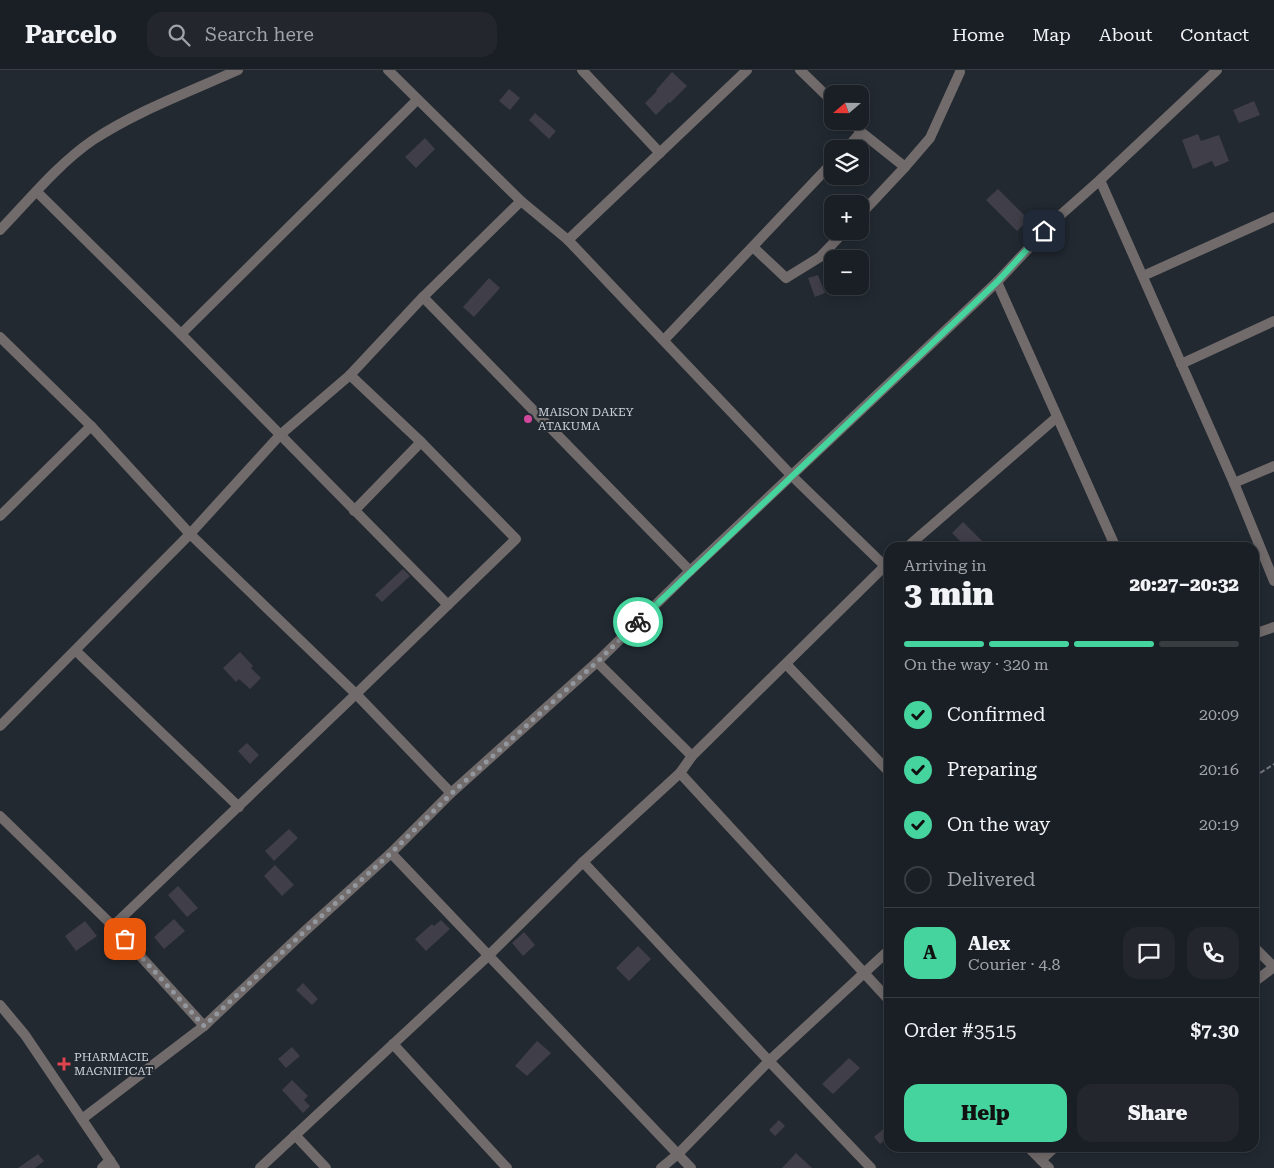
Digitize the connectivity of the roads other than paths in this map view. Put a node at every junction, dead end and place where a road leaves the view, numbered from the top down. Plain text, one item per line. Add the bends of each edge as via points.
1 (238, 70) edge
2 (388, 70) edge
3 (582, 70) edge
4 (747, 70) edge
5 (800, 70) edge
6 (1213, 71) edge
7 (960, 72) dead end
8 (824, 93) edge
9 (417, 100) junction
10 (861, 132) joint
11 (854, 140) edge
12 (660, 153) junction
13 (905, 167) junction
14 (824, 172) edge
15 (1100, 180) junction
16 (37, 192) junction
17 (521, 201) junction
18 (869, 205) edge
19 (1274, 217) edge
20 (0, 230) edge
21 (568, 240) junction
22 (836, 240) edge
23 (753, 247) junction
24 (1144, 276) junction
25 (997, 282) junction
26 (423, 297) junction
27 (1274, 321) edge
28 (181, 334) junction
29 (0, 337) edge
30 (664, 340) junction
31 (1181, 364) junction
32 (350, 375) junction
33 (1057, 418) junction
34 (91, 426) junction
35 (280, 435) junction
36 (420, 442) junction
37 (1274, 466) edge
38 (792, 476) junction
39 (1234, 483) junction
40 (354, 511) junction
41 (0, 516) edge
42 (190, 534) junction
43 (913, 542) edge
44 (1113, 542) edge
45 (1258, 542) edge
46 (1259, 544) edge
47 (884, 563) edge
48 (884, 569) edge
49 (690, 571) junction
50 (1274, 581) edge
51 (448, 605) junction
52 (1274, 627) edge
53 (1259, 632) edge
54 (76, 651) junction
55 (597, 662) junction
56 (786, 664) junction
57 (356, 694) junction
58 (0, 726) edge
59 (692, 756) junction
60 (884, 767) edge
61 (680, 773) junction
62 (452, 793) junction
63 (239, 807) junction
64 (0, 816) edge
65 (391, 853) junction
66 (584, 862) junction
67 (113, 926) junction
68 (1259, 952) edge
69 (884, 954) edge
70 (489, 955) junction
71 (1274, 967) edge
72 (863, 973) junction
73 (1259, 978) edge
74 (884, 995) edge
75 (0, 1005) edge
76 (204, 1026) junction
77 (393, 1044) junction
78 (768, 1061) junction
79 (82, 1119) junction
80 (295, 1135) junction
81 (1034, 1152) edge
82 (1050, 1152) edge
83 (678, 1154) junction
84 (1041, 1160) junction
85 (113, 1164) edge
86 (102, 1168) edge
87 (260, 1168) edge
88 (326, 1168) edge
89 (506, 1168) edge
90 (661, 1168) edge
91 (691, 1168) edge
92 (871, 1168) edge
93 (1049, 1168) edge

1 - 16 street via 122,122 65,163
2 - 9 street
3 - 12 street
4 - 12 street
5 - 8 street
6 - 15 street
7 - 13 street via 930,138
9 - 17 street
9 - 28 street
10 - 11 street
10 - 13 street
12 - 21 street
13 - 18 street
14 - 23 street
15 - 24 street
15 - 25 street via 1056,219
16 - 20 street
16 - 28 street
17 - 21 street
17 - 26 street
19 - 24 street
21 - 30 street
22 - 23 street via 820,257 786,278
23 - 30 street
24 - 31 street
25 - 33 street
25 - 38 street
26 - 32 street
26 - 49 street
27 - 31 street
28 - 35 street
29 - 34 street
30 - 38 street
31 - 39 street
32 - 35 street
32 - 36 street
33 - 43 street
33 - 44 street
34 - 41 street
34 - 42 street
35 - 40 street
35 - 42 street
36 - 40 street
36 - 51 street via 516,539
37 - 39 street
38 - 47 street
38 - 49 street
39 - 45 street
40 - 51 street
42 - 54 street
42 - 57 street
46 - 50 street
48 - 56 street
49 - 55 street
51 - 57 street
52 - 53 street
54 - 58 street
54 - 63 street
55 - 59 street
55 - 62 street
56 - 59 street
56 - 60 street
57 - 62 street
57 - 63 street
59 - 61 street
61 - 66 street
61 - 72 street
62 - 65 street
63 - 67 street
64 - 67 street
65 - 70 street
65 - 76 street
66 - 70 street
66 - 78 street
67 - 76 street
68 - 71 street
69 - 72 street
70 - 77 street
70 - 83 street
71 - 73 street
72 - 74 street
72 - 78 street
75 - 79 street via 25,1035
76 - 79 street
77 - 80 street
77 - 89 street
78 - 83 street
78 - 92 street
79 - 85 street
80 - 87 street
80 - 88 street
81 - 84 street
82 - 84 street
83 - 90 street
83 - 91 street
84 - 93 street
85 - 86 street

